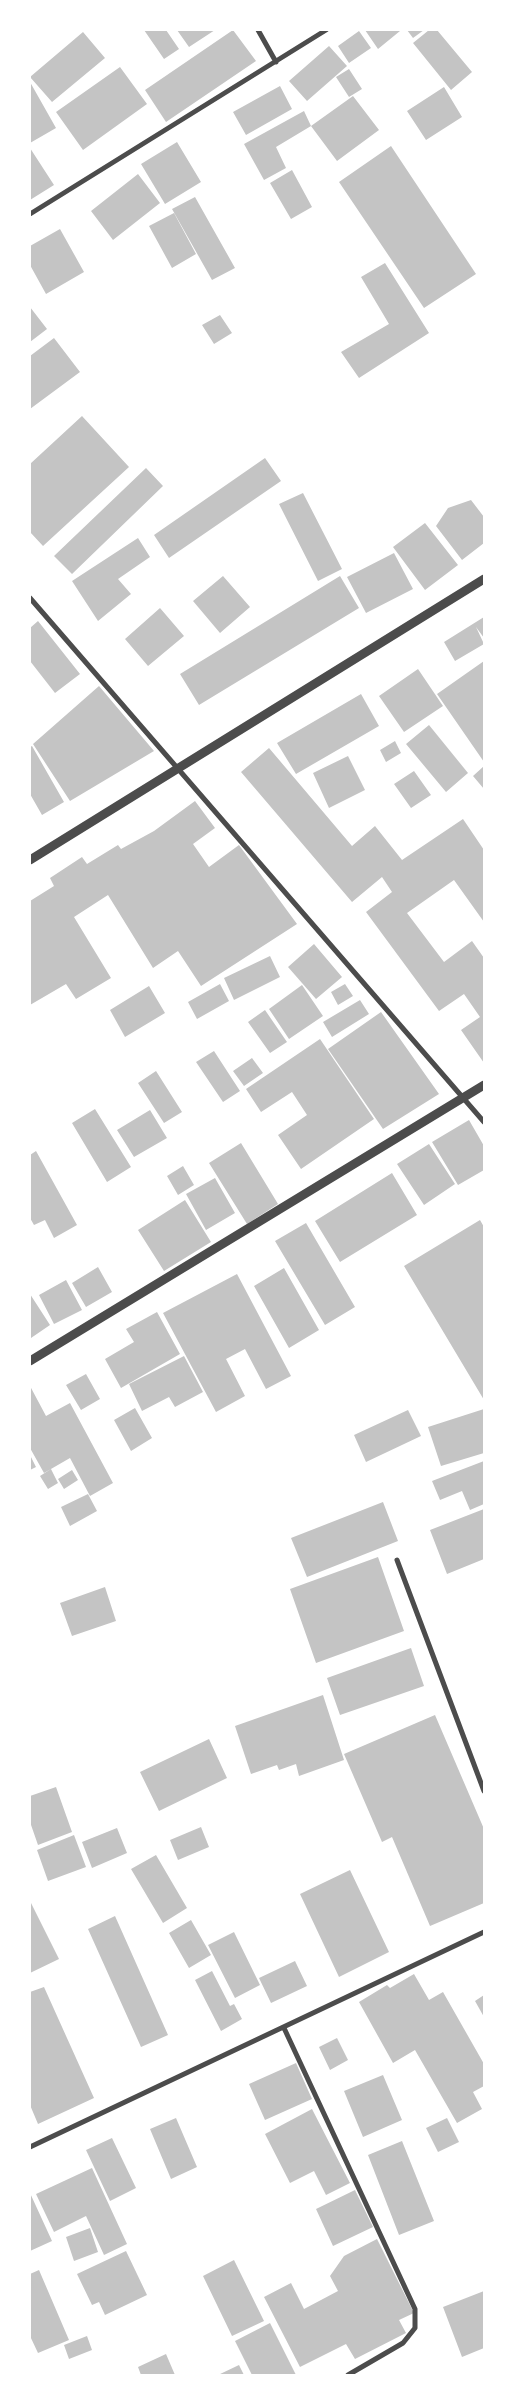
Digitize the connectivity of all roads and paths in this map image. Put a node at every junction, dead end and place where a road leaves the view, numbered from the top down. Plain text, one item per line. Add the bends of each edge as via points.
1 (258, 30) edge
2 (326, 30) edge
3 (276, 62) junction
4 (30, 214) edge
5 (484, 579) edge
6 (30, 598) edge
7 (178, 769) junction
8 (30, 860) edge
9 (484, 1085) edge
10 (464, 1097) junction
11 (484, 1122) edge
12 (30, 1361) edge
13 (397, 1560) dead end
14 (484, 1791) edge
15 (484, 1932) edge
16 (284, 2028) junction
17 (30, 2147) edge
18 (348, 2375) edge

1 - 3 street
2 - 3 street
3 - 4 street
5 - 7 street
6 - 7 street
7 - 8 street
7 - 10 street
9 - 10 street
10 - 11 street
10 - 12 street
13 - 14 street
15 - 16 street
16 - 17 street
16 - 18 street via 415,2309 415,2328 403,2343

